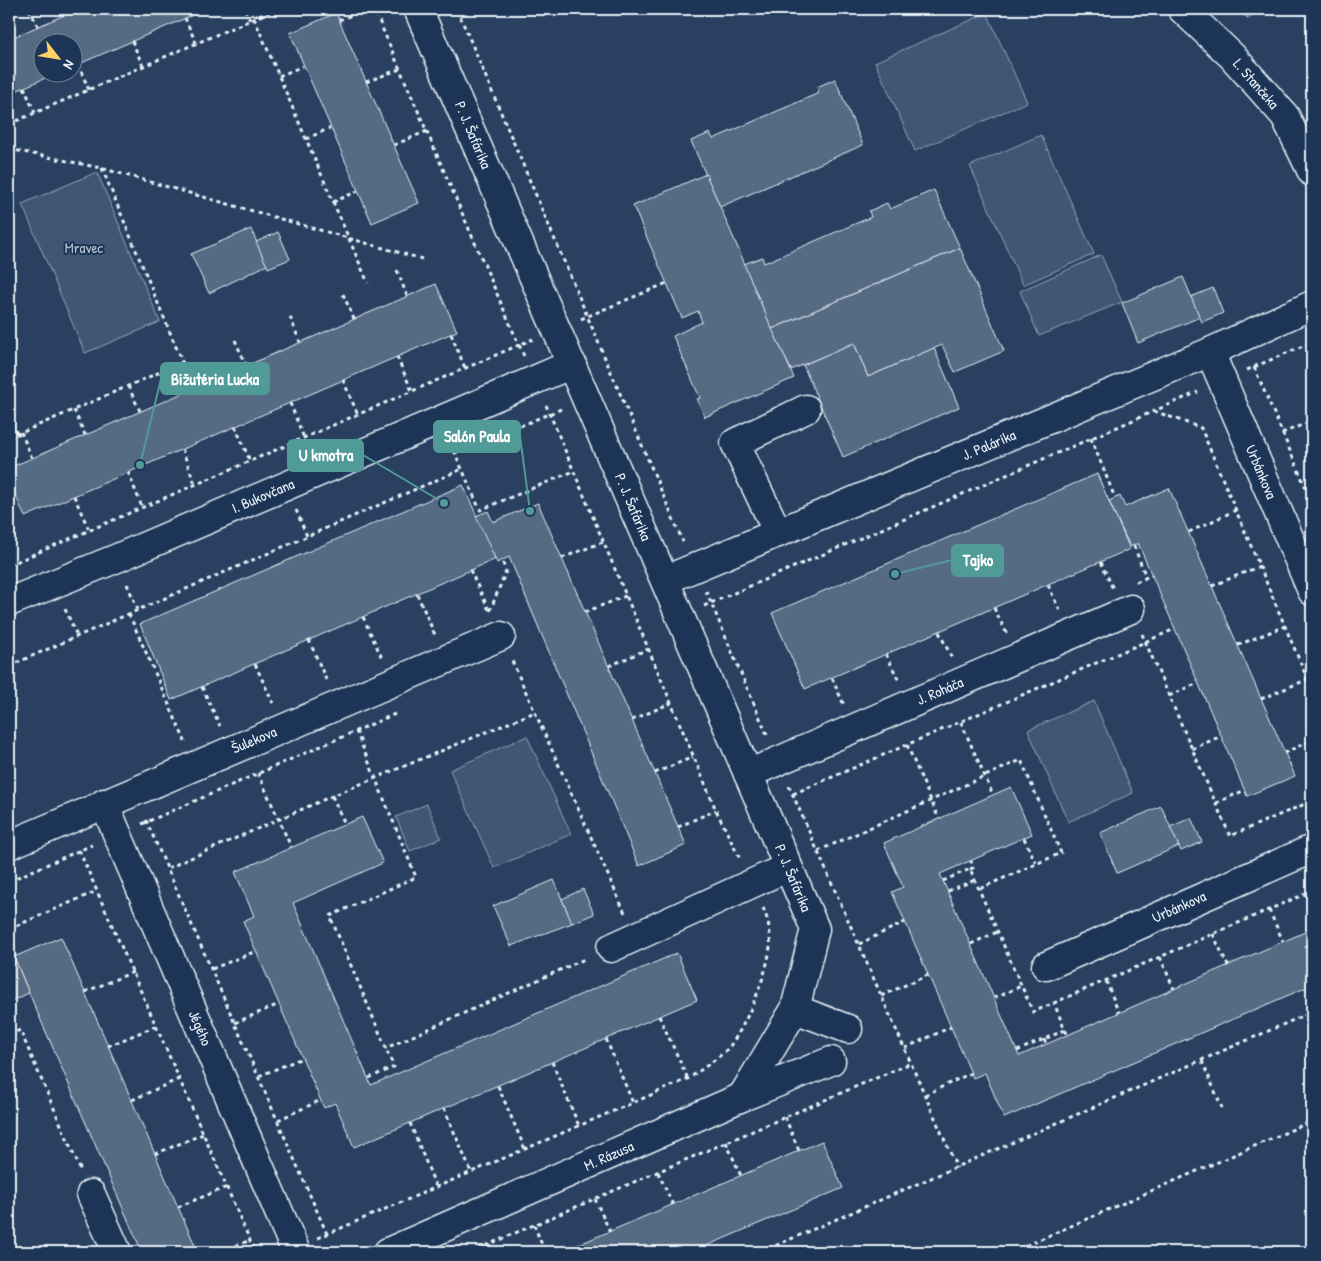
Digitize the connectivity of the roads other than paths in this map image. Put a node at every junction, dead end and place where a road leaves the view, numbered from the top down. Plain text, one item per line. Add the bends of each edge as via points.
1 (420, 9) edge
2 (1182, 9) edge
3 (1312, 172) edge
4 (1312, 306) edge
5 (1210, 352) junction
6 (572, 364) junction
7 (806, 409) dead end
8 (778, 533) junction
9 (664, 580) junction
10 (1312, 591) edge
11 (9, 602) edge
12 (1131, 608) road end
13 (501, 636) road end
14 (748, 774) junction
15 (104, 803) junction
16 (9, 845) edge
17 (1312, 849) edge
18 (788, 867) junction
19 (610, 948) road end
20 (1046, 966) dead end
21 (796, 1009) junction
22 (848, 1029) dead end
23 (831, 1060) dead end
24 (742, 1097) junction
25 (91, 1194) road end
26 (116, 1252) edge
27 (296, 1252) edge
28 (388, 1252) edge

1 - 6 street, P. J. Šafárika
2 - 3 street, L. Stančeka via 1232,56 1285,116
4 - 5 street, J. Palárika
5 - 8 street, J. Palárika
5 - 10 street, Urbánkova
6 - 9 street, P. J. Šafárika
6 - 11 street, I. Bukovčana
7 - 8 street via 735,442
8 - 9 street, J. Palárika
9 - 14 street, P. J. Šafárika
12 - 14 street, J. Roháča
13 - 15 street, Šulekova
14 - 18 street, P. J. Šafárika
15 - 16 street, Šulekova
15 - 27 street, Jégého
17 - 20 street, Urbánkova
18 - 19 street
18 - 21 street, P. J. Šafárika via 815,929
21 - 22 street
21 - 24 street, P. J. Šafárika
23 - 24 street, M. Rázusa
24 - 28 street, M. Rázusa
25 - 26 street

